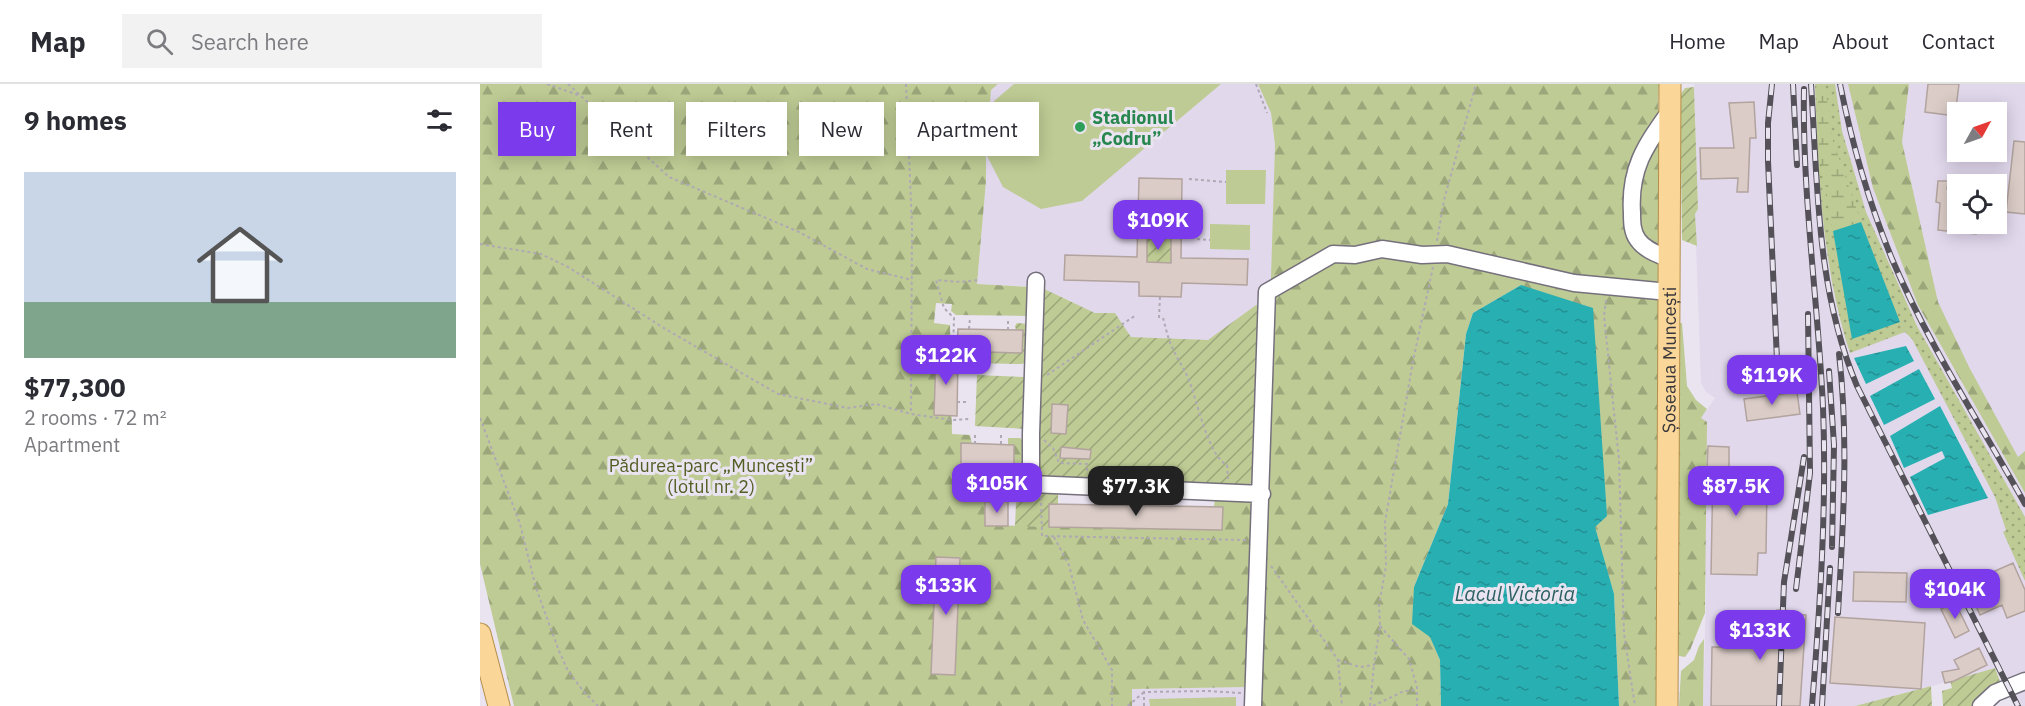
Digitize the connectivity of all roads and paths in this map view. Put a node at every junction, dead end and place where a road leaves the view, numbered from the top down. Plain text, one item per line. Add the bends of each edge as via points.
1 (547, 84) edge
2 (568, 84) edge
3 (906, 84) edge
4 (1256, 84) edge
5 (1476, 84) edge
6 (1670, 84) edge
7 (580, 96) junction
8 (1670, 111) junction
9 (1267, 113) dead end
10 (1189, 179) dead end
11 (1226, 182) dead end
12 (1192, 206) dead end
13 (1210, 240) dead end
14 (480, 244) edge
15 (1435, 254) junction
16 (1669, 259) junction
17 (979, 279) dead end
18 (912, 280) junction
19 (1036, 282) dead end
20 (1607, 288) junction
21 (1669, 292) junction
22 (1160, 297) dead end
23 (1136, 315) dead end
24 (970, 318) dead end
25 (1008, 320) dead end
26 (969, 329) dead end
27 (1008, 330) dead end
28 (968, 367) dead end
29 (958, 371) dead end
30 (968, 372) dead end
31 (1032, 389) junction
32 (957, 402) dead end
33 (969, 402) dead end
34 (911, 414) junction
35 (480, 418) edge
36 (969, 419) dead end
37 (975, 432) dead end
38 (1001, 434) dead end
39 (1031, 434) junction
40 (975, 444) dead end
41 (1001, 444) dead end
42 (1040, 484) junction
43 (1087, 486) junction
44 (1229, 492) junction
45 (1262, 494) junction
46 (1054, 537) junction
47 (1260, 540) junction
48 (1269, 563) dead end
49 (1380, 626) junction
50 (480, 634) edge
51 (1338, 660) junction
52 (1374, 665) junction
53 (2025, 681) edge
54 (1417, 690) junction
55 (1144, 692) junction
56 (1253, 700) edge
57 (499, 706) edge
58 (598, 706) edge
59 (1112, 706) edge
60 (1128, 706) edge
61 (1144, 706) edge
62 (1342, 706) edge
63 (1372, 706) edge
64 (1417, 706) edge
65 (1635, 706) edge
66 (1667, 706) edge
67 (1981, 706) edge

1 - 7 path
2 - 7 path
3 - 18 path
4 - 9 path
5 - 15 path via 1444,200
6 - 8 main road, Șoseaua Muncești
7 - 18 path via 669,177 790,228 867,269
8 - 16 main road, Șoseaua Muncești
8 - 16 lane via 1636,165 1631,198 1637,238 1645,247
10 - 11 path
12 - 13 path via 1193,236
14 - 34 path via 541,254 568,267 778,394 848,408 876,404
15 - 20 lane
15 - 45 lane via 1382,249 1355,255 1333,254 1267,292
15 - 49 path via 1385,522 1386,566 1379,605
16 - 21 main road, Șoseaua Muncești
17 - 28 path via 936,280 944,308 954,318 953,352 963,357
18 - 34 path
19 - 31 lane
20 - 21 lane
20 - 65 path via 1604,316 1619,460 1624,634
21 - 66 main road, Șoseaua Muncești
22 - 44 path via 1161,318 1171,347 1188,378 1220,462 1227,465
23 - 31 path via 1052,371
24 - 26 path
25 - 27 path
29 - 30 path
31 - 39 lane
32 - 33 path
34 - 36 path
35 - 58 path via 520,524 536,588 559,651 568,671
37 - 40 path
38 - 41 path
39 - 42 lane via 1031,484
39 - 43 path via 1053,448 1059,463 1087,464
42 - 43 lane
42 - 46 path via 1042,536
43 - 44 lane
44 - 45 lane
45 - 47 lane
46 - 47 path
46 - 59 path via 1069,565 1083,620 1112,670
47 - 56 lane
48 - 51 path
49 - 52 path
49 - 54 path via 1409,659
50 - 57 main road
51 - 52 path via 1360,668
51 - 62 path
52 - 63 path
53 - 67 lane via 1995,693
54 - 63 path via 1404,690
54 - 64 path
55 - 56 path via 1206,691
55 - 60 path
55 - 61 path

